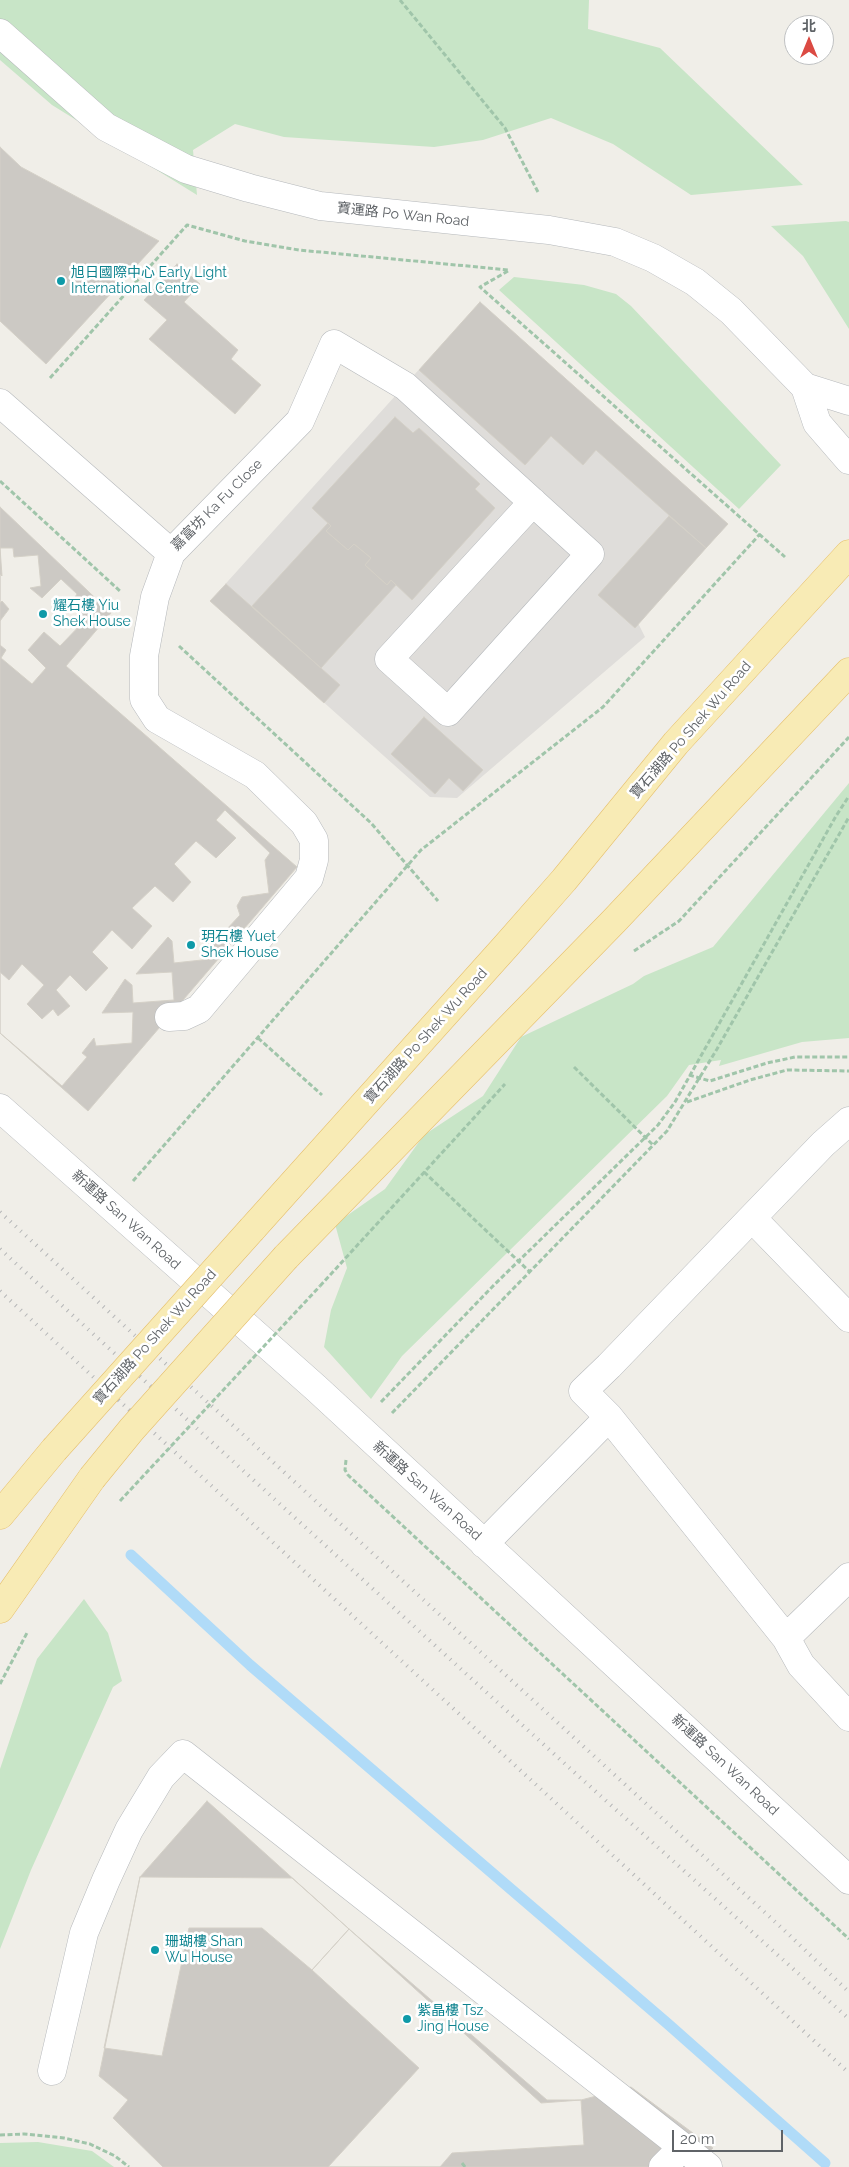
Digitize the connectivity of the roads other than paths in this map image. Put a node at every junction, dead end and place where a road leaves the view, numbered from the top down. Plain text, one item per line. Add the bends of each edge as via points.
1 (0, 32) edge
2 (805, 387) junction
3 (849, 401) edge
4 (0, 404) edge
5 (849, 460) edge
6 (533, 502) junction
7 (171, 553) junction
8 (849, 554) edge
9 (849, 672) edge
10 (169, 1017) dead end
11 (0, 1108) edge
12 (849, 1121) edge
13 (752, 1218) junction
14 (849, 1318) edge
15 (609, 1417) junction
16 (0, 1515) edge
17 (484, 1544) junction
18 (849, 1577) edge
19 (0, 1609) edge
20 (786, 1638) junction
21 (849, 1717) edge
22 (849, 1880) edge
23 (52, 2071) dead end
24 (683, 2146) junction
25 (663, 2167) edge
26 (708, 2167) edge

1 - 2 street, 寶運路 Po Wan Road via 106,127 186,169 320,206 549,230 615,242 653,258 695,282 731,311
2 - 3 street, 寶運路 Po Wan Road
2 - 5 street, 寶運路 Po Wan Road via 817,423
4 - 7 street, 嘉富坊 Ka Fu Close
6 - 6 street via 590,554 448,712 389,659
6 - 7 street, 嘉富坊 Ka Fu Close via 405,386 334,344 300,421
7 - 10 street via 155,597 144,656 144,699 157,719 255,775 304,823 314,840 314,860 309,878 199,1009 184,1016
8 - 16 main road, 寶石湖路 Po Shek Wu Road, bridge via 676,742 525,924 54,1450
9 - 19 main road, bridge via 614,921 286,1257 92,1478
11 - 17 street, 新運路 San Wan Road via 308,1382
12 - 13 street
13 - 14 street
13 - 15 street via 583,1391
15 - 17 street
15 - 20 street
17 - 22 street, 新運路 San Wan Road
18 - 20 street
20 - 21 street via 801,1664
23 - 24 street via 84,1933 129,1830 161,1777 183,1754
24 - 25 street
24 - 26 street

